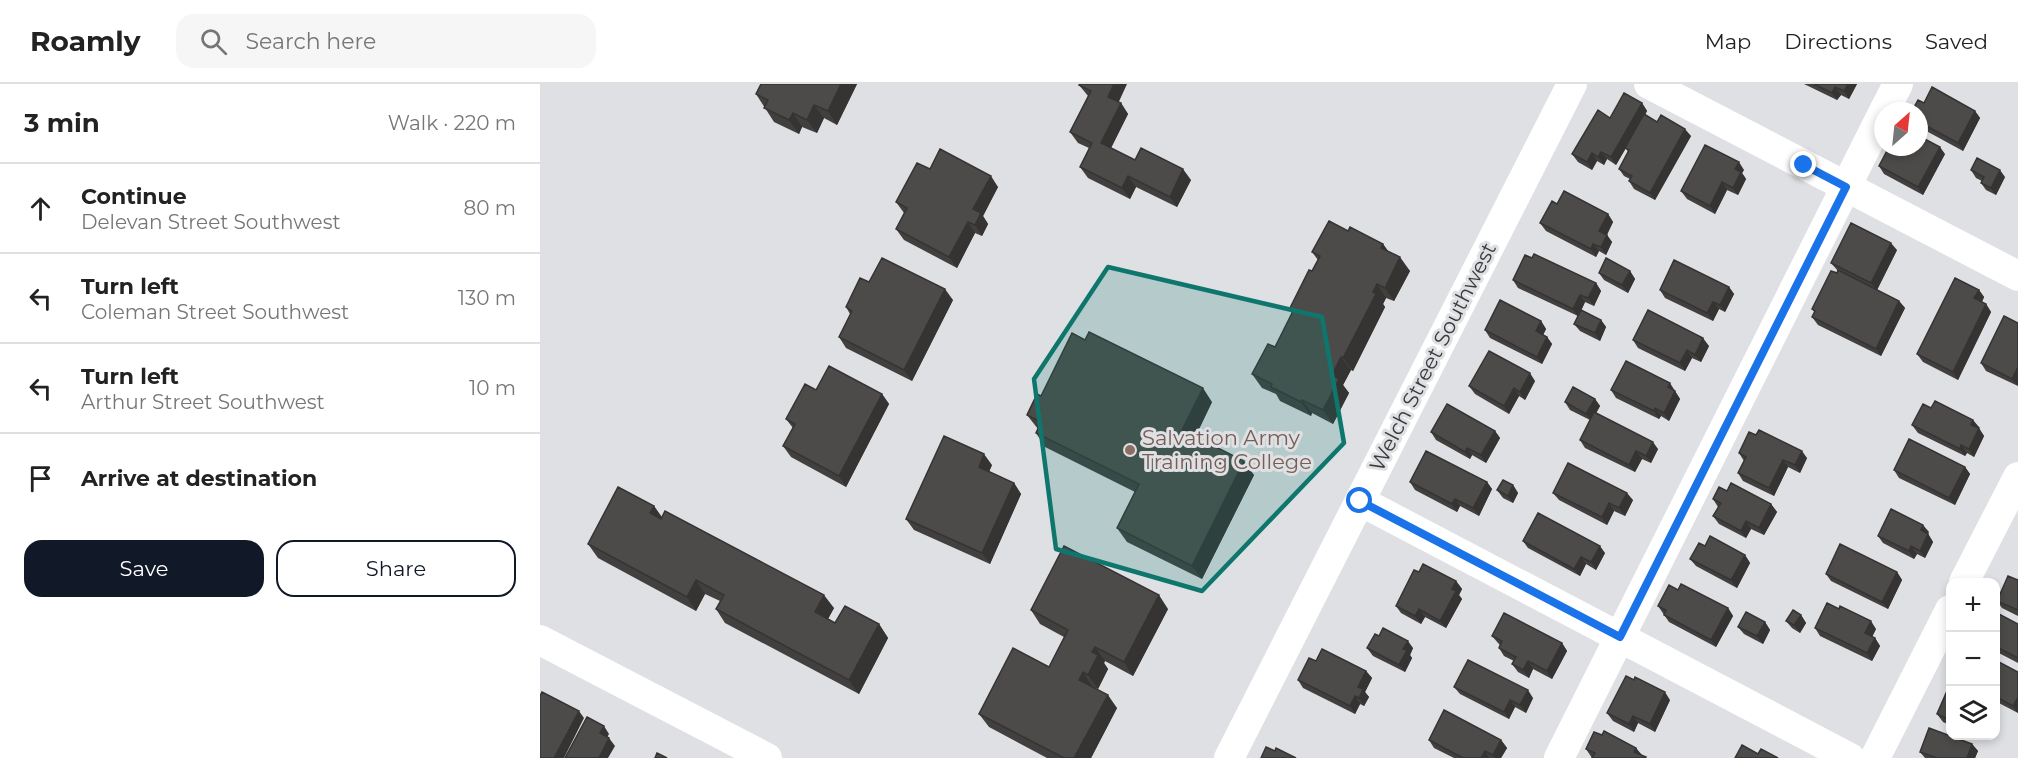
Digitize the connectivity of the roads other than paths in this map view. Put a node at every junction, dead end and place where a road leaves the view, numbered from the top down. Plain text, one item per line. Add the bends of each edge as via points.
1 (1572, 84) edge
2 (1650, 84) edge
3 (1898, 84) edge
4 (1888, 102) edge
5 (1874, 130) edge
6 (1846, 187) junction
7 (2018, 276) edge
8 (2018, 477) edge
9 (1360, 501) junction
10 (1966, 578) edge
11 (1946, 618) edge
12 (1620, 637) junction
13 (540, 640) edge
14 (766, 758) edge
15 (1229, 758) edge
16 (1559, 758) edge
17 (1850, 758) edge
18 (1875, 758) edge

1 - 9 street, Welch Street Southwest
2 - 6 street
3 - 4 street
5 - 6 street
6 - 7 street
6 - 12 street
8 - 10 street
9 - 12 street
9 - 15 street, Welch Street Southwest
11 - 18 street
12 - 16 street
12 - 17 street
13 - 14 street

